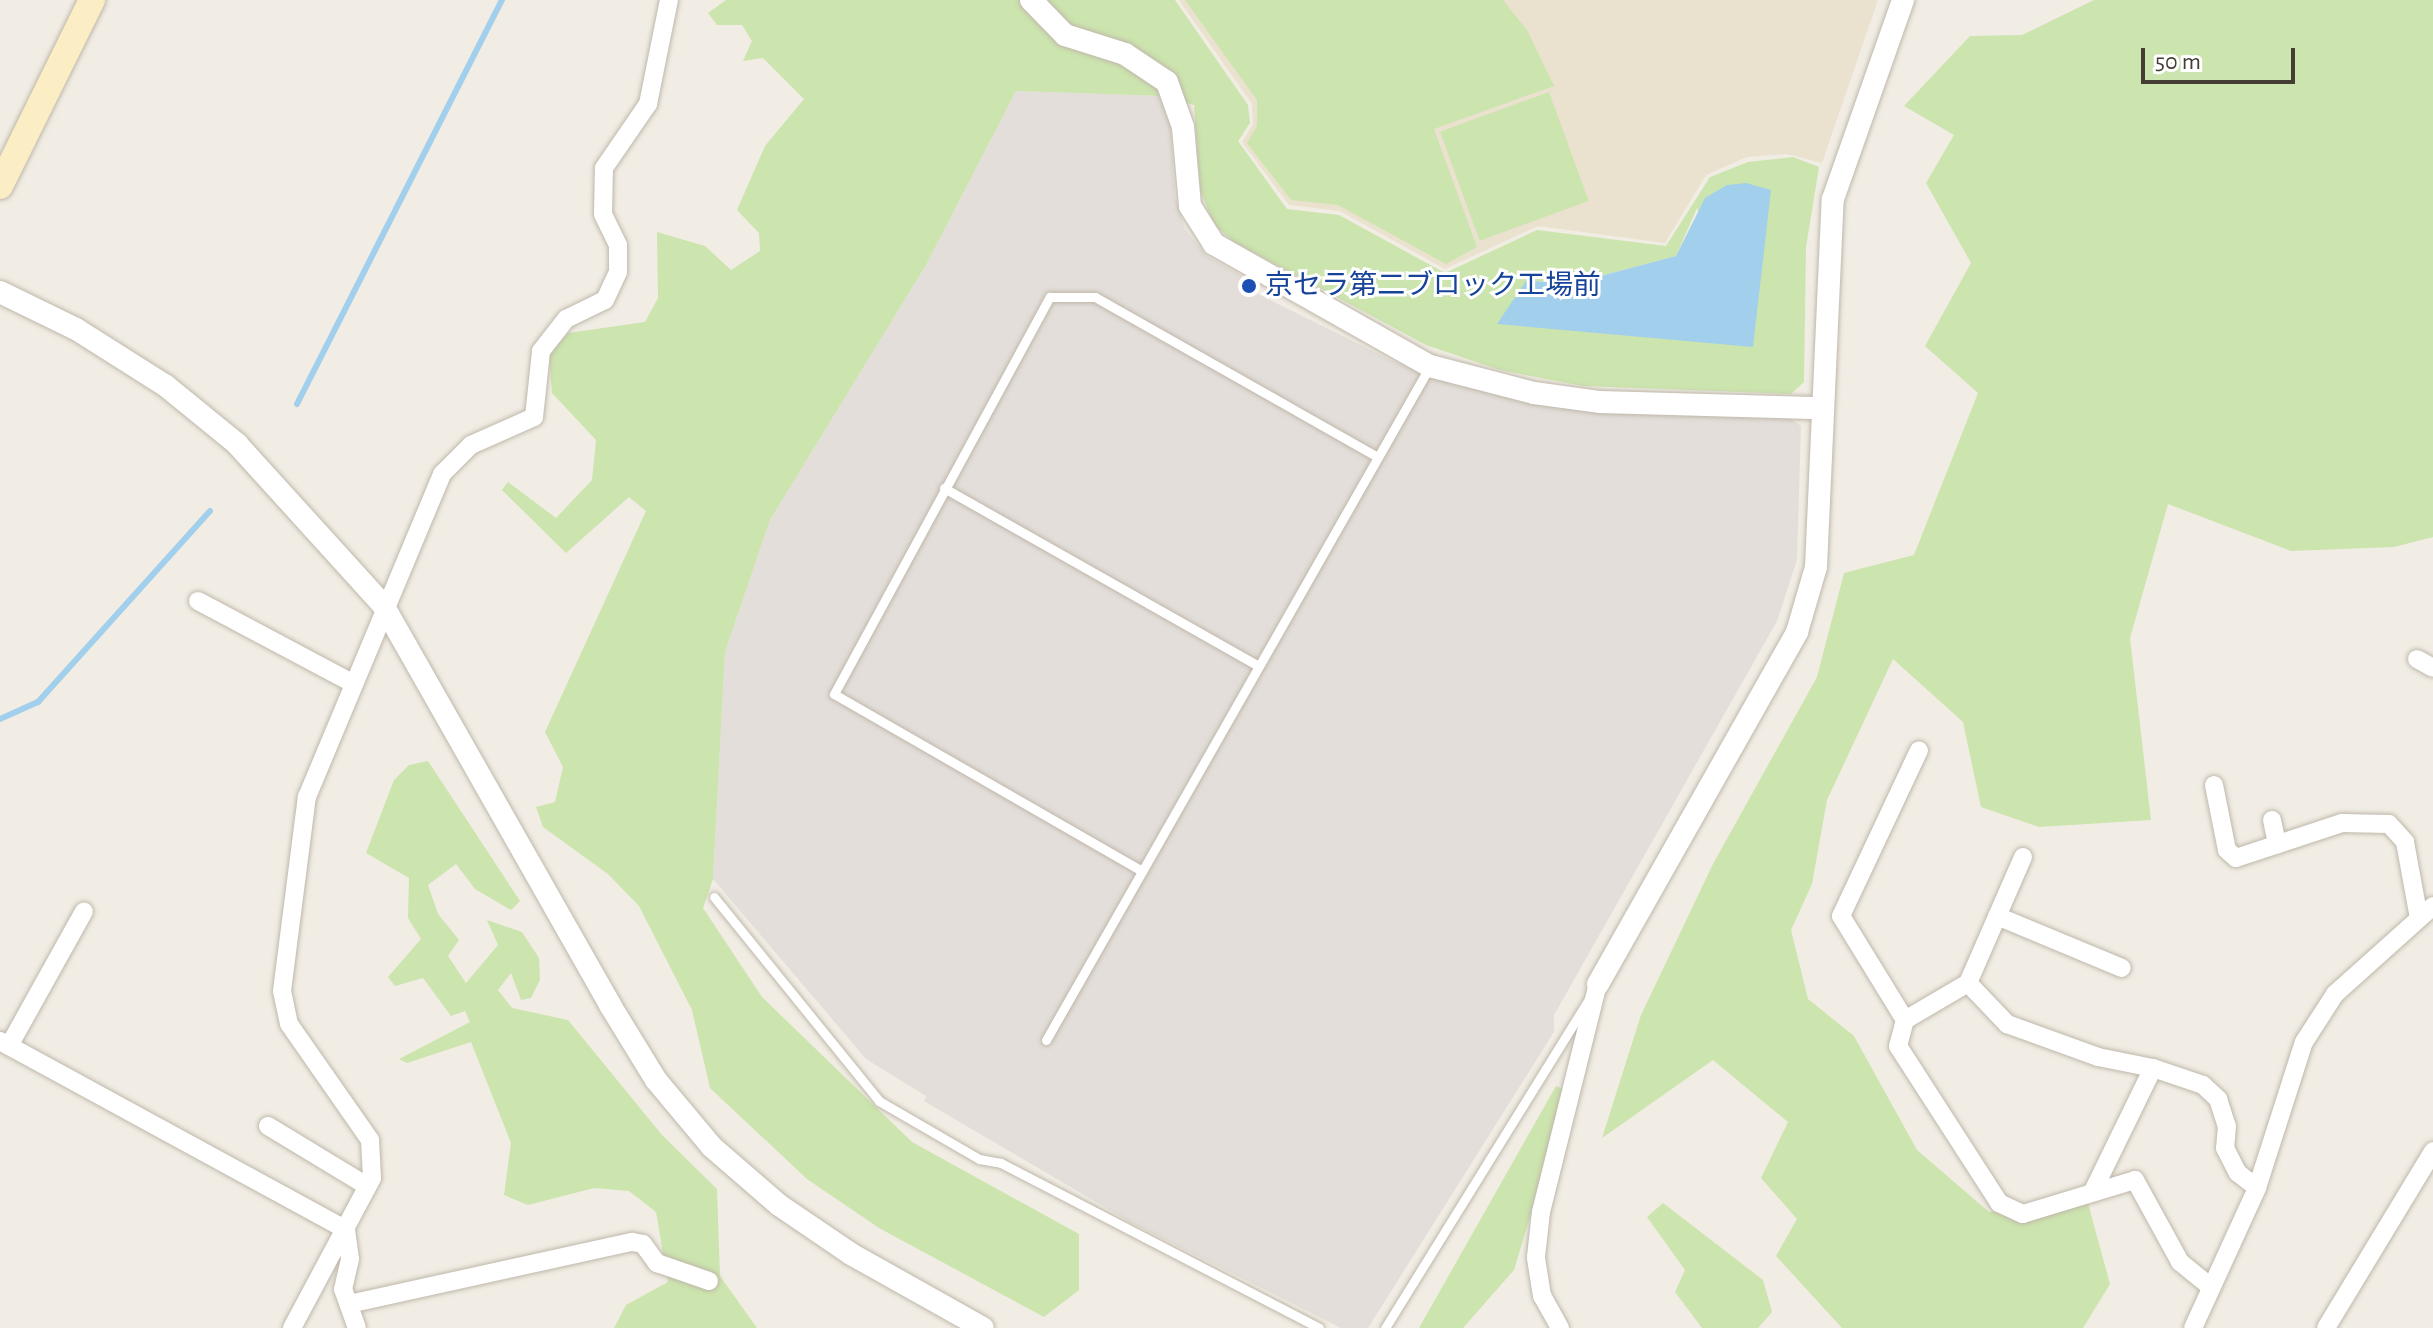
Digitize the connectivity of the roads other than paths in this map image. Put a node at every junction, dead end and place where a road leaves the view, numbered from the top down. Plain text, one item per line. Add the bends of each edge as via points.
1 (92, 0) edge
2 (669, 0) edge
3 (1031, 0) edge
4 (1903, 0) edge
5 (0, 186) edge
6 (0, 292) edge
7 (1430, 366) junction
8 (1821, 408) junction
9 (1376, 456) junction
10 (944, 488) junction
11 (198, 601) dead end
12 (383, 605) junction
13 (1258, 666) junction
14 (352, 683) junction
15 (1919, 750) dead end
16 (2214, 785) dead end
17 (2272, 820) dead end
18 (2277, 844) junction
19 (2023, 857) dead end
20 (1142, 871) junction
21 (714, 897) dead end
22 (84, 911) dead end
23 (2426, 912) edge
24 (1997, 916) junction
25 (2122, 968) dead end
26 (1968, 983) junction
27 (1598, 984) junction
28 (1905, 1020) junction
29 (1046, 1040) dead end
30 (4, 1044) edge
31 (2153, 1068) junction
32 (268, 1126) dead end
33 (2433, 1151) edge
34 (367, 1186) junction
35 (2257, 1188) junction
36 (2094, 1189) junction
37 (346, 1230) junction
38 (709, 1281) dead end
39 (2210, 1286) junction
40 (349, 1304) junction
41 (292, 1328) edge
42 (357, 1328) edge
43 (983, 1328) edge
44 (1319, 1328) edge
45 (1385, 1328) edge
46 (1560, 1328) edge
47 (2193, 1328) edge
48 (2326, 1328) edge

1 - 5 main road
2 - 12 street via 648,104 604,168 603,214 618,245 618,272 605,300 566,319 541,351 534,417 471,445 442,474
3 - 7 street via 1065,35 1125,54 1167,82 1183,127 1190,206 1214,244
4 - 8 street via 1833,199
6 - 12 street via 76,329 166,386 225,434
7 - 8 street via 1534,393 1600,402
7 - 9 lane
8 - 27 street via 1816,567 1797,632
9 - 10 lane via 1095,297 1050,297
9 - 13 lane
10 - 13 lane
10 - 20 lane via 834,694
11 - 14 street
12 - 14 street
12 - 43 street via 656,1080 703,1136 779,1205
13 - 20 lane
14 - 34 street via 307,797 282,991 289,1024 370,1140
15 - 28 street via 1841,916
16 - 18 street via 2227,850 2236,858
17 - 18 street
18 - 23 street via 2342,823 2389,824 2405,842
19 - 24 street
20 - 29 lane
21 - 44 lane via 879,1101 979,1159 1001,1163
22 - 30 street
23 - 35 street via 2335,994 2304,1042
24 - 25 street
24 - 26 street
26 - 28 street
26 - 31 street via 2007,1024 2098,1057
27 - 45 lane
27 - 46 street via 1541,1212 1536,1257 1542,1296
28 - 36 street via 1898,1046 1999,1203 2023,1214
30 - 37 street
31 - 35 street via 2203,1085 2218,1099 2227,1126 2225,1148 2238,1173
31 - 36 street
32 - 34 street
33 - 48 street
34 - 37 street
35 - 39 street
36 - 39 street via 2123,1179 2145,1188 2180,1262
37 - 40 street
37 - 41 street
38 - 40 street via 657,1263 643,1244 632,1242
39 - 47 street
40 - 42 street

